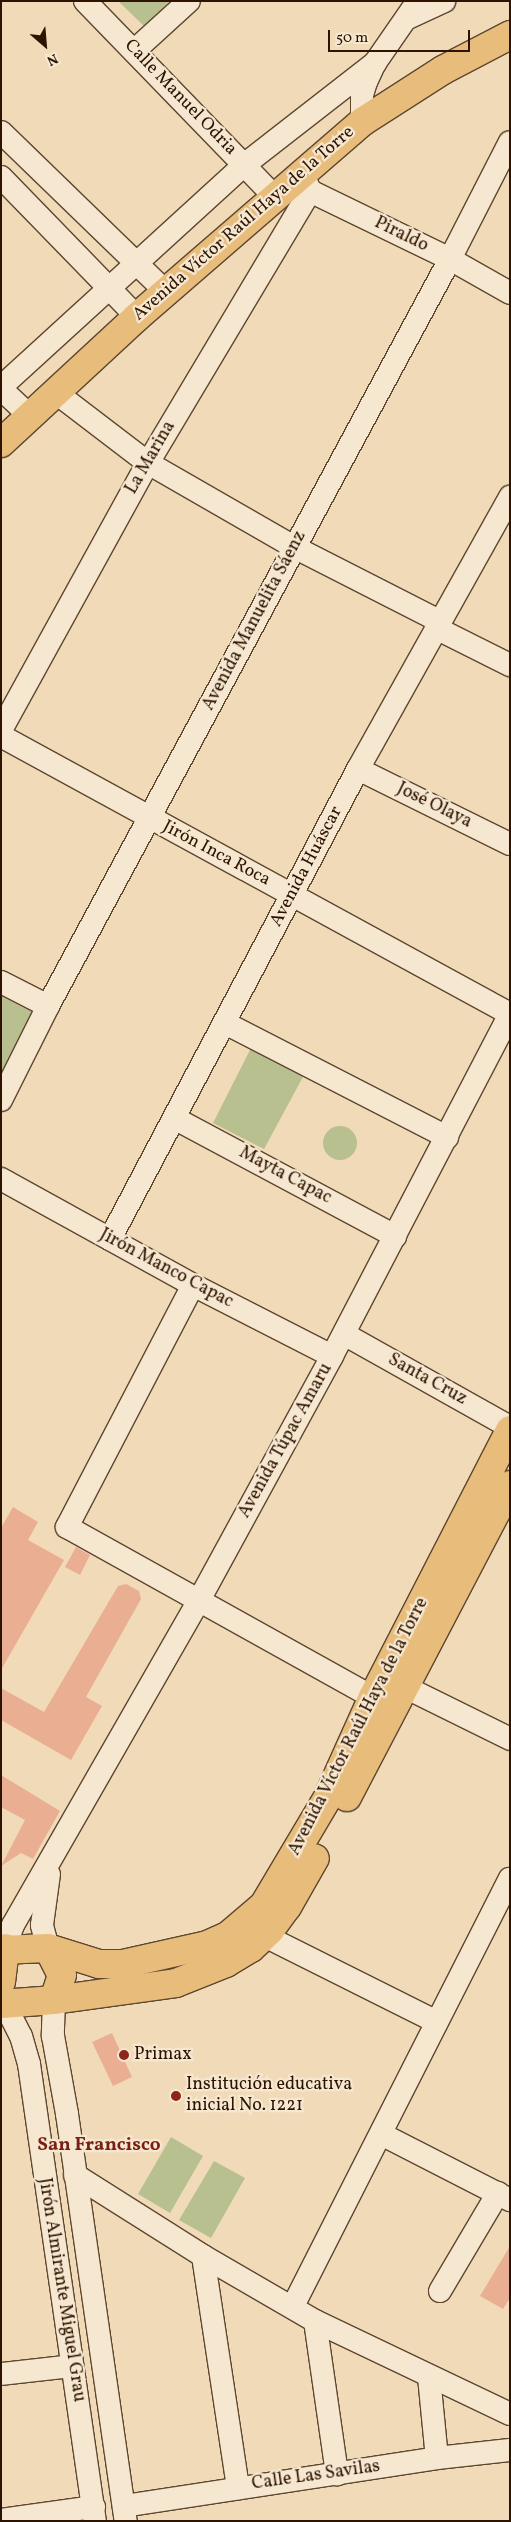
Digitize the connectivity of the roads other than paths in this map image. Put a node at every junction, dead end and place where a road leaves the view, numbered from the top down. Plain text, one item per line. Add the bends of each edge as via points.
1 (86, 1) edge
2 (189, 1) edge
3 (444, 1) edge
4 (413, 10) edge
5 (510, 35) edge
6 (134, 51) junction
7 (375, 63) junction
8 (362, 122) junction
9 (1, 132) edge
10 (510, 142) edge
11 (244, 165) junction
12 (1, 177) edge
13 (306, 181) junction
14 (274, 196) junction
15 (450, 259) junction
16 (137, 264) junction
17 (110, 289) junction
18 (166, 292) junction
19 (510, 293) edge
20 (137, 317) junction
21 (1, 388) edge
22 (55, 392) junction
23 (30, 416) junction
24 (1, 443) edge
25 (148, 463) junction
26 (510, 497) edge
27 (294, 547) junction
28 (438, 624) junction
29 (510, 665) edge
30 (1, 730) edge
31 (1, 736) edge
32 (358, 769) junction
33 (149, 818) junction
34 (510, 844) edge
35 (292, 895) junction
36 (1, 982) edge
37 (48, 1006) junction
38 (508, 1021) edge
39 (225, 1023) junction
40 (1, 1100) edge
41 (174, 1118) junction
42 (447, 1138) junction
43 (1, 1179) edge
44 (395, 1236) junction
45 (110, 1239) junction
46 (193, 1285) junction
47 (344, 1334) junction
48 (332, 1356) junction
49 (510, 1427) edge
50 (510, 1430) edge
51 (510, 1485) edge
52 (502, 1520) edge
53 (198, 1602) junction
54 (405, 1686) junction
55 (373, 1697) junction
56 (510, 1739) edge
57 (51, 1861) junction
58 (510, 1879) edge
59 (265, 1936) junction
60 (48, 1948) junction
61 (3, 1949) edge
62 (2, 1993) edge
63 (54, 2000) junction
64 (437, 2022) junction
65 (383, 2135) junction
66 (75, 2175) junction
67 (504, 2197) edge
68 (203, 2256) junction
69 (440, 2291) dead end
70 (293, 2306) junction
71 (316, 2321) junction
72 (72, 2366) junction
73 (1, 2374) edge
74 (429, 2377) junction
75 (510, 2414) edge
76 (510, 2450) edge
77 (437, 2458) junction
78 (337, 2474) junction
79 (238, 2488) junction
80 (125, 2513) edge
81 (94, 2514) edge
82 (1, 2520) edge

1 - 6 street, Calle Manuel Odria
2 - 6 street
3 - 4 street
4 - 7 street
5 - 8 main road, Avenida Víctor Raúl Haya de la Torre via 443,70
6 - 11 street, Calle Manuel Odria
7 - 8 street via 362,95
7 - 11 street
8 - 13 main road, Avenida Víctor Raúl Haya de la Torre
9 - 16 street
10 - 15 street, Avenida Manuelita Sáenz
11 - 14 street, Calle Manuel Odria
11 - 16 street
12 - 17 street
13 - 14 main road, Avenida Víctor Raúl Haya de la Torre
13 - 15 street, Piraldo
13 - 25 street, La Marina
14 - 18 main road, Avenida Víctor Raúl Haya de la Torre
15 - 19 street, Piraldo
15 - 27 street, Avenida Manuelita Sáenz
16 - 17 street
16 - 18 street
17 - 20 street
17 - 21 street
18 - 20 main road, Avenida Víctor Raúl Haya de la Torre
20 - 22 main road, Avenida Víctor Raúl Haya de la Torre
21 - 23 street
22 - 23 main road, Avenida Víctor Raúl Haya de la Torre
22 - 25 street
23 - 24 main road, Avenida Víctor Raúl Haya de la Torre
25 - 27 street
25 - 30 street, La Marina
26 - 28 street, Avenida Huáscar
27 - 28 street
27 - 33 street, Avenida Manuelita Sáenz
28 - 29 street
28 - 32 street, Avenida Huáscar
31 - 33 street, Jirón Inca Roca
32 - 34 street, José Olaya
32 - 35 street, Avenida Huáscar
33 - 35 street, Jirón Inca Roca
33 - 37 street, Avenida Manuelita Sáenz
35 - 38 street, Jirón Inca Roca
35 - 39 street, Avenida Huáscar
36 - 37 street
37 - 40 street, Avenida Manuelita Sáenz
38 - 42 street, Avenida Túpac Amaru
39 - 41 street, Avenida Huáscar
39 - 42 street
41 - 44 street, Mayta Capac
41 - 45 street, Avenida Huáscar
42 - 44 street, Avenida Túpac Amaru
43 - 45 street, Jirón Manco Capac
44 - 47 street, Avenida Túpac Amaru
45 - 46 street, Jirón Manco Capac
46 - 48 street, Jirón Manco Capac
46 - 53 street via 67,1527
47 - 48 street, Avenida Túpac Amaru
47 - 49 street, Santa Cruz
48 - 53 street, Avenida Túpac Amaru
50 - 55 main road, Avenida Víctor Raúl Haya de la Torre
51 - 52 main road, Avenida Víctor Raúl Haya de la Torre
52 - 54 main road, Avenida Víctor Raúl Haya de la Torre
53 - 55 street
53 - 57 street, Avenida Túpac Amaru
54 - 56 street
54 - 59 main road, Avenida Víctor Raúl Haya de la Torre via 303,1881
55 - 60 main road, Avenida Víctor Raúl Haya de la Torre via 328,1798 282,1878 247,1922 207,1945 123,1964 99,1964
57 - 60 street, Avenida Túpac Amaru via 42,1925
57 - 61 street, Avenida Túpac Amaru via 13,1925
58 - 64 street
59 - 63 main road, Avenida Víctor Raúl Haya de la Torre via 226,1963 176,1983
59 - 64 street
60 - 61 main road, Avenida Víctor Raúl Haya de la Torre
60 - 63 main road via 62,1976
61 - 62 main road
62 - 63 main road, Avenida Víctor Raúl Haya de la Torre
62 - 72 street, Jirón Almirante Miguel Grau via 29,2064
63 - 66 street, Jirón Almirante Miguel Grau via 53,2036
64 - 65 street
65 - 67 street
65 - 70 street
66 - 68 street
66 - 80 street, Jirón Almirante Miguel Grau
67 - 69 street
68 - 70 street
68 - 79 street
70 - 71 street
71 - 74 street
71 - 78 street
72 - 73 street
72 - 81 street, Jirón Almirante Miguel Grau
74 - 75 street
74 - 77 street
76 - 77 street, Calle Las Savilas
77 - 78 street, Calle Las Savilas
78 - 79 street, Calle Las Savilas
79 - 80 street, Calle Las Savilas
81 - 82 street

